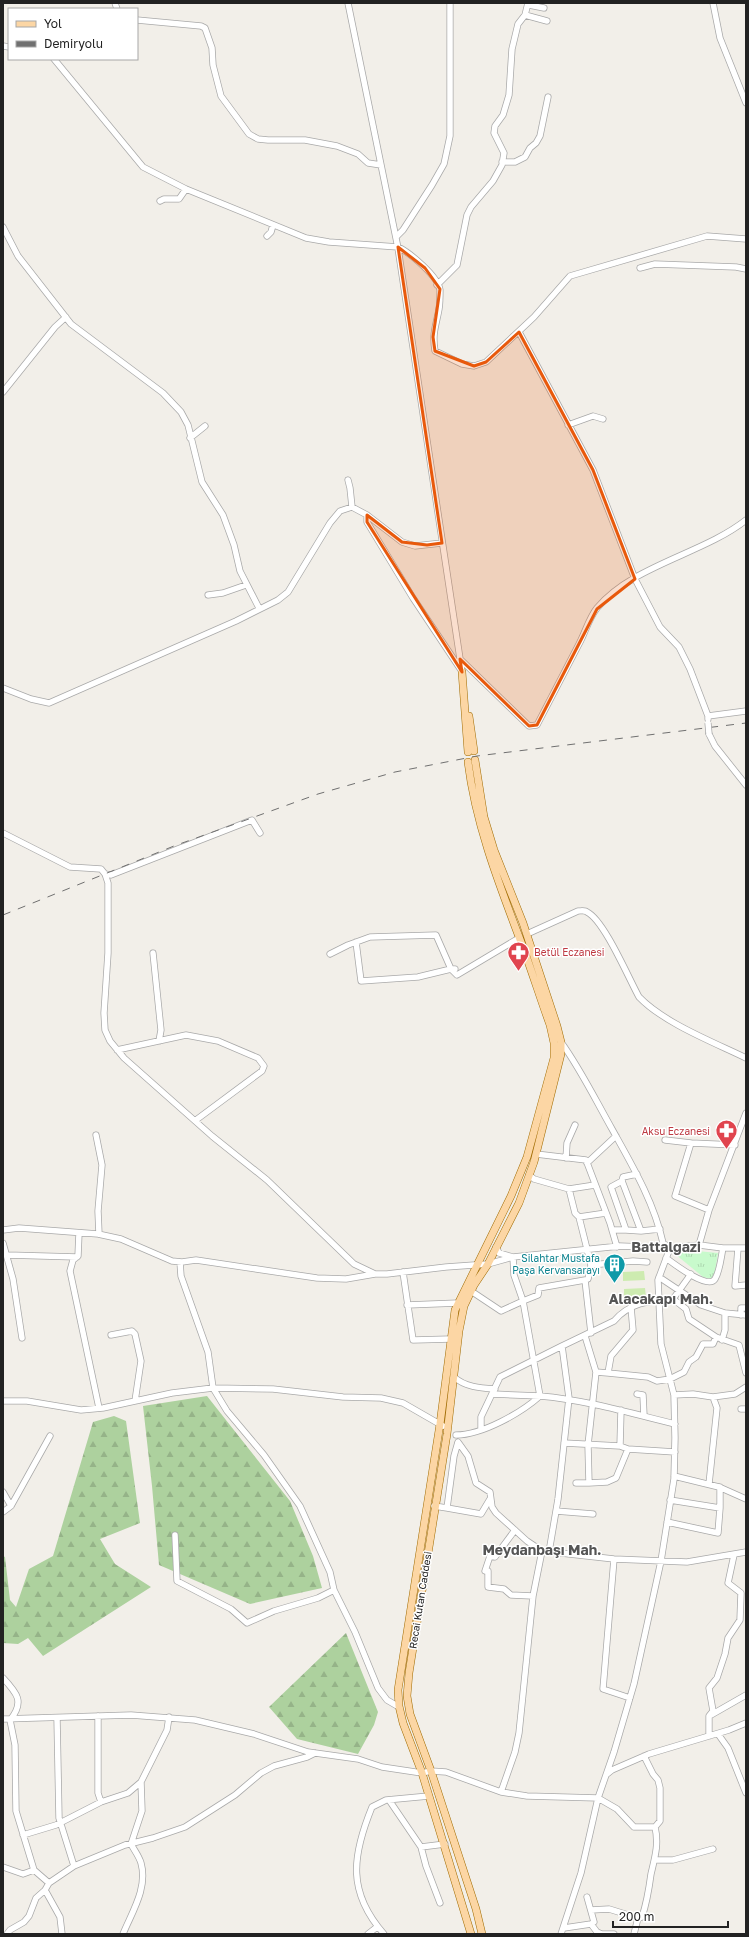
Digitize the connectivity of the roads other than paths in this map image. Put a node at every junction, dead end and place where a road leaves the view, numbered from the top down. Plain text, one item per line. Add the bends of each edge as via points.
1 (348, 3) edge
2 (450, 3) edge
3 (713, 3) edge
4 (528, 4) edge
5 (544, 8) dead end
6 (525, 15) junction
7 (138, 20) edge
8 (547, 21) dead end
9 (55, 60) edge
10 (548, 97) dead end
11 (746, 103) edge
12 (502, 162) junction
13 (381, 165) junction
14 (186, 189) junction
15 (160, 201) dead end
16 (273, 225) junction
17 (3, 227) edge
18 (267, 236) dead end
19 (396, 237) junction
20 (746, 239) edge
21 (398, 247) junction
22 (640, 268) dead end
23 (746, 269) edge
24 (437, 285) junction
25 (66, 317) junction
26 (519, 332) junction
27 (3, 392) edge
28 (604, 419) dead end
29 (568, 425) junction
30 (205, 426) dead end
31 (190, 438) junction
32 (348, 480) dead end
33 (352, 507) junction
34 (367, 515) junction
35 (746, 520) edge
36 (442, 543) junction
37 (635, 579) junction
38 (246, 585) junction
39 (208, 595) dead end
40 (259, 608) junction
41 (460, 659) junction
42 (462, 672) junction
43 (3, 688) edge
44 (746, 711) edge
45 (708, 716) junction
46 (471, 752) dead end
47 (746, 785) edge
48 (3, 833) edge
49 (260, 833) dead end
50 (105, 874) junction
51 (527, 934) junction
52 (519, 938) junction
53 (356, 942) junction
54 (153, 953) dead end
55 (330, 954) dead end
56 (451, 969) junction
57 (159, 1041) junction
58 (557, 1043) junction
59 (117, 1050) junction
60 (746, 1058) edge
61 (746, 1113) edge
62 (196, 1120) junction
63 (574, 1125) dead end
64 (96, 1135) dead end
65 (616, 1136) junction
66 (664, 1140) dead end
67 (691, 1143) junction
68 (735, 1145) junction
69 (536, 1154) junction
70 (566, 1158) junction
71 (587, 1162) junction
72 (637, 1174) junction
73 (529, 1175) junction
74 (622, 1181) junction
75 (595, 1185) junction
76 (569, 1189) junction
77 (709, 1210) junction
78 (606, 1213) junction
79 (579, 1217) junction
80 (660, 1228) junction
81 (3, 1230) edge
82 (612, 1230) junction
83 (626, 1230) junction
84 (641, 1231) junction
85 (79, 1233) junction
86 (99, 1234) junction
87 (3, 1243) edge
88 (699, 1246) junction
89 (496, 1247) junction
90 (617, 1247) junction
91 (670, 1248) junction
92 (724, 1248) junction
93 (738, 1248) junction
94 (746, 1248) edge
95 (586, 1249) junction
96 (7, 1255) junction
97 (513, 1256) junction
98 (77, 1257) junction
99 (666, 1258) junction
100 (180, 1262) junction
101 (647, 1262) dead end
102 (477, 1264) junction
103 (488, 1264) junction
104 (591, 1265) junction
105 (403, 1272) junction
106 (375, 1274) junction
107 (691, 1274) junction
108 (659, 1277) junction
109 (585, 1280) junction
110 (746, 1285) edge
111 (471, 1291) junction
112 (679, 1291) junction
113 (673, 1299) junction
114 (659, 1300) junction
115 (523, 1301) junction
116 (458, 1303) junction
117 (407, 1305) junction
118 (631, 1307) junction
119 (746, 1308) edge
120 (726, 1313) junction
121 (744, 1315) edge
122 (591, 1332) junction
123 (111, 1335) dead end
124 (585, 1336) junction
125 (716, 1337) junction
126 (22, 1338) dead end
127 (451, 1339) junction
128 (722, 1340) junction
129 (562, 1346) junction
130 (535, 1360) junction
131 (596, 1372) junction
132 (608, 1373) junction
133 (746, 1373) edge
134 (454, 1377) junction
135 (670, 1379) junction
136 (746, 1387) edge
137 (213, 1388) junction
138 (494, 1391) junction
139 (637, 1394) dead end
140 (674, 1395) junction
141 (540, 1396) junction
142 (713, 1396) junction
143 (569, 1398) junction
144 (3, 1401) edge
145 (135, 1401) junction
146 (592, 1403) junction
147 (99, 1408) junction
148 (621, 1410) junction
149 (644, 1416) junction
150 (440, 1424) junction
151 (675, 1424) junction
152 (481, 1429) junction
153 (453, 1433) junction
154 (50, 1436) dead end
155 (458, 1442) junction
156 (564, 1443) junction
157 (588, 1445) junction
158 (620, 1446) junction
159 (628, 1449) junction
160 (675, 1452) junction
161 (674, 1476) junction
162 (589, 1483) junction
163 (576, 1484) dead end
164 (709, 1484) junction
165 (720, 1487) junction
166 (3, 1492) edge
167 (490, 1498) junction
168 (746, 1499) edge
169 (670, 1500) junction
170 (10, 1506) junction
171 (434, 1506) junction
172 (447, 1508) junction
173 (720, 1508) junction
174 (3, 1512) edge
175 (556, 1512) junction
176 (593, 1514) dead end
177 (667, 1522) junction
178 (515, 1530) junction
179 (175, 1535) dead end
180 (542, 1551) junction
181 (549, 1552) junction
182 (746, 1552) edge
183 (734, 1555) junction
184 (614, 1559) junction
185 (661, 1561) junction
186 (334, 1590) junction
187 (533, 1596) junction
188 (3, 1678) edge
189 (746, 1694) edge
190 (630, 1698) junction
191 (399, 1707) junction
192 (98, 1716) junction
193 (709, 1716) junction
194 (169, 1717) junction
195 (57, 1718) junction
196 (3, 1720) edge
197 (10, 1720) junction
198 (746, 1723) edge
199 (718, 1734) junction
200 (710, 1736) junction
201 (315, 1753) junction
202 (644, 1756) junction
203 (431, 1771) junction
204 (422, 1773) junction
205 (605, 1776) junction
206 (141, 1782) junction
207 (501, 1792) junction
208 (746, 1793) edge
209 (430, 1796) junction
210 (598, 1798) junction
211 (389, 1800) junction
212 (101, 1802) junction
213 (60, 1823) junction
214 (655, 1827) junction
215 (23, 1835) junction
216 (131, 1844) junction
217 (445, 1844) junction
218 (421, 1847) junction
219 (713, 1849) dead end
220 (655, 1860) junction
221 (74, 1866) junction
222 (3, 1867) edge
223 (34, 1870) junction
224 (49, 1883) junction
225 (45, 1890) junction
226 (587, 1897) dead end
227 (440, 1903) dead end
228 (591, 1910) junction
229 (638, 1918) junction
230 (592, 1924) junction
231 (377, 1927) junction
232 (564, 1928) junction
233 (7, 1934) edge
234 (62, 1934) edge
235 (123, 1934) edge
236 (368, 1934) edge
237 (384, 1934) edge
238 (472, 1934) edge
239 (482, 1934) edge
240 (562, 1934) edge
241 (602, 1934) edge
242 (614, 1934) edge
243 (634, 1934) edge

1 - 13 street
2 - 19 street via 450,136 444,164 404,230
3 - 11 street via 720,38
4 - 5 street
4 - 6 street
6 - 8 street
6 - 12 street via 518,24 512,49 509,95 503,115 495,126 494,133 504,153
7 - 13 street via 205,28 212,48 213,65 221,96 248,134 258,139 305,140 337,146 358,154 368,164
9 - 14 street via 144,167
10 - 12 street via 540,136 536,143 525,157 515,162
12 - 24 street via 493,182 467,215 457,265
13 - 19 street
14 - 15 street via 179,199
14 - 16 street
16 - 18 street
16 - 21 street via 306,238
17 - 25 street via 18,256
19 - 21 street
20 - 26 street via 707,236 570,276
21 - 24 street via 425,268
21 - 36 street
22 - 23 street via 655,264
24 - 26 street via 440,289 439,308 433,337 435,351 446,358 474,366 486,362
25 - 27 street
25 - 31 street via 85,336 163,394 182,412
26 - 29 street
28 - 29 street via 593,416
29 - 37 street via 593,470
30 - 31 street
31 - 38 street via 202,482 223,515
32 - 33 street
33 - 34 street
33 - 40 street via 340,511 330,523 288,592 278,600
34 - 36 street via 402,542 415,546
34 - 42 street via 367,522
35 - 37 street via 712,542
36 - 41 street
37 - 41 street via 597,609 537,725 529,726
37 - 45 street via 660,627 682,652
38 - 39 street
38 - 40 street
40 - 43 street via 236,621 49,702 31,699
41 - 42 street
42 - 46 main road
44 - 45 street
45 - 47 street, bridge via 709,734 715,746
48 - 50 street via 70,867 101,869
49 - 50 street via 252,820 111,875
50 - 59 street via 108,882 108,953 105,1030
51 - 52 main road via 490,837 472,761 474,798 480,825
51 - 58 main road via 557,1026
51 - 60 street via 578,911 586,911 603,929 639,998 688,1030
52 - 56 street via 457,975
52 - 58 main road
53 - 55 street
53 - 56 street via 370,937 436,935
53 - 56 street via 361,982 418,977
54 - 57 street via 161,1030
57 - 59 street
57 - 62 street via 186,1035 218,1041 258,1058 264,1066 262,1071
58 - 65 street via 587,1082
58 - 69 main road, Recai Kutan Caddesi via 561,1054
58 - 102 main road, Recai Kutan Caddesi via 527,1157 511,1196
59 - 62 street
61 - 68 street
62 - 106 street via 267,1180 354,1264
63 - 70 street
64 - 86 street via 102,1164
65 - 71 street
65 - 72 street
66 - 67 street
67 - 68 street
67 - 77 street via 675,1196
68 - 77 street
69 - 70 street
69 - 73 main road, Recai Kutan Caddesi
70 - 71 street
71 - 75 street
72 - 74 street via 623,1177
72 - 80 street
73 - 76 street via 534,1180
73 - 89 main road, Recai Kutan Caddesi via 519,1203
74 - 83 street via 611,1187
74 - 84 street
75 - 76 street
75 - 78 street
76 - 79 street via 574,1213
77 - 88 street
78 - 79 street
78 - 82 street
79 - 95 street
80 - 84 street
80 - 91 street via 664,1243
81 - 85 street via 18,1228
82 - 83 street
82 - 90 street
83 - 84 street
85 - 86 street
85 - 98 street
86 - 100 street via 121,1239
87 - 96 street
88 - 91 street
88 - 92 street
89 - 97 street via 499,1253
89 - 103 main road, Recai Kutan Caddesi
90 - 91 street
90 - 95 street
91 - 99 street
92 - 93 street
92 - 107 street via 713,1281 706,1282
93 - 94 street
93 - 110 street via 735,1286
95 - 97 street
95 - 104 street
96 - 98 street
96 - 126 street
97 - 103 street
97 - 115 street via 514,1275
98 - 147 street via 73,1260 70,1275
99 - 107 street
99 - 108 street
100 - 106 street via 196,1260 317,1278 346,1279
100 - 137 street via 181,1276 208,1352
101 - 104 street
102 - 103 street
102 - 105 street
102 - 116 main road, Recai Kutan Caddesi
103 - 111 main road, Recai Kutan Caddesi
104 - 109 street via 588,1279
105 - 106 street
105 - 117 street
107 - 112 street
108 - 112 street
108 - 114 street
109 - 115 street via 539,1288 538,1295
109 - 122 street
111 - 115 street via 501,1311
111 - 134 main road, Recai Kutan Caddesi via 464,1306 459,1331
112 - 113 street
112 - 120 street via 701,1305
113 - 114 street
113 - 125 street via 686,1309 689,1319
114 - 118 street
114 - 135 street via 661,1344
115 - 130 street
116 - 117 street
116 - 127 main road, Recai Kutan Caddesi
117 - 127 street via 413,1340
118 - 122 street via 614,1321
118 - 132 street via 634,1330 612,1356
119 - 121 street via 742,1308
120 - 121 street
120 - 128 street
122 - 124 street
123 - 145 street via 132,1331 136,1334 141,1361
124 - 129 street
124 - 131 street
125 - 128 street
125 - 135 street via 713,1344 702,1344 696,1358 690,1360 684,1372
127 - 150 main road, Recai Kutan Caddesi
128 - 133 street via 739,1345
129 - 130 street
129 - 143 street
130 - 138 street via 503,1374
130 - 141 street
131 - 132 street
131 - 146 street
132 - 135 street via 648,1377 657,1381
134 - 138 street via 463,1384
134 - 153 main road, Recai Kutan Caddesi
135 - 140 street
136 - 142 street via 735,1394
137 - 145 street
137 - 150 street via 381,1398 403,1403
137 - 186 street via 227,1411 264,1455 300,1506 330,1572
138 - 141 street
138 - 152 street via 481,1417
139 - 149 street via 643,1395
140 - 142 street
140 - 151 street
141 - 143 street
141 - 152 street via 527,1408
142 - 164 street via 717,1408
143 - 146 street
143 - 156 street
144 - 147 street via 27,1401 81,1410
145 - 147 street
146 - 148 street
146 - 157 street
148 - 149 street
148 - 158 street
149 - 151 street
150 - 153 street
150 - 191 main road, Recai Kutan Caddesi via 398,1690
151 - 160 street
152 - 153 street
153 - 155 street
153 - 171 main road, Recai Kutan Caddesi
154 - 170 street
155 - 167 street via 468,1456 476,1483 490,1492
155 - 172 street
156 - 157 street
156 - 175 street
157 - 158 street
157 - 162 street
158 - 159 street
159 - 160 street
159 - 162 street via 616,1478 606,1482
160 - 161 street
161 - 164 street
161 - 169 street
162 - 163 street
164 - 165 street
165 - 168 street
165 - 173 street
166 - 170 street
167 - 172 street via 481,1514
167 - 178 street via 496,1513
169 - 173 street
169 - 177 street
170 - 174 street
171 - 172 street
171 - 203 main road, Recai Kutan Caddesi via 407,1696 410,1714
173 - 177 street via 718,1533
175 - 176 street
175 - 181 street
177 - 185 street
178 - 180 street
178 - 187 street via 495,1556 490,1556 486,1563 488,1587 504,1589 511,1596
179 - 186 street via 177,1581 231,1609 247,1623
180 - 181 street
180 - 187 street
181 - 184 street
182 - 183 street
183 - 185 street via 687,1562
183 - 193 street via 728,1583 741,1593 740,1620 728,1638 717,1678 709,1688 713,1711
184 - 185 street
184 - 190 street via 603,1689
185 - 190 street
186 - 191 street via 378,1688 387,1700
187 - 207 street via 519,1733
188 - 197 street via 18,1698 18,1706
189 - 193 street
190 - 205 street
191 - 204 main road, Recai Kutan Caddesi
192 - 194 street
192 - 195 street
192 - 212 street via 98,1793
193 - 200 street
194 - 201 street via 224,1726
194 - 206 street via 167,1730
195 - 197 street
195 - 213 street
196 - 197 street
197 - 215 street via 15,1745 16,1811
198 - 199 street
199 - 200 street
199 - 208 street via 728,1748
200 - 202 street
201 - 204 street
201 - 216 street via 274,1766 261,1773 230,1798 185,1827
202 - 205 street via 612,1770
202 - 214 street via 660,1788 660,1821
203 - 204 street
203 - 207 street via 446,1772
203 - 239 main road, Recai Kutan Caddesi
204 - 209 main road, Recai Kutan Caddesi
205 - 210 street
206 - 212 street via 128,1792
206 - 216 street via 142,1811
207 - 210 street via 527,1796
209 - 211 street
209 - 217 main road, Recai Kutan Caddesi
210 - 214 street via 617,1809 634,1827
210 - 232 street via 581,1873
211 - 218 street
211 - 231 street via 372,1807 356,1856 358,1884 367,1911
212 - 213 street
213 - 215 street
213 - 221 street
214 - 220 street
215 - 223 street
216 - 221 street
216 - 235 street via 143,1874 142,1884
217 - 218 street
217 - 238 main road, Recai Kutan Caddesi
218 - 227 street
219 - 220 street via 673,1860
220 - 229 street via 646,1906 642,1916
221 - 224 street
222 - 223 street via 23,1874
223 - 224 street
224 - 225 street
225 - 233 street via 36,1898 24,1922
225 - 234 street via 60,1917
226 - 228 street
228 - 229 street via 609,1909
228 - 230 street via 594,1922
229 - 243 street
230 - 232 street
230 - 241 street via 597,1932
231 - 236 street
231 - 237 street
232 - 240 street
241 - 242 street

